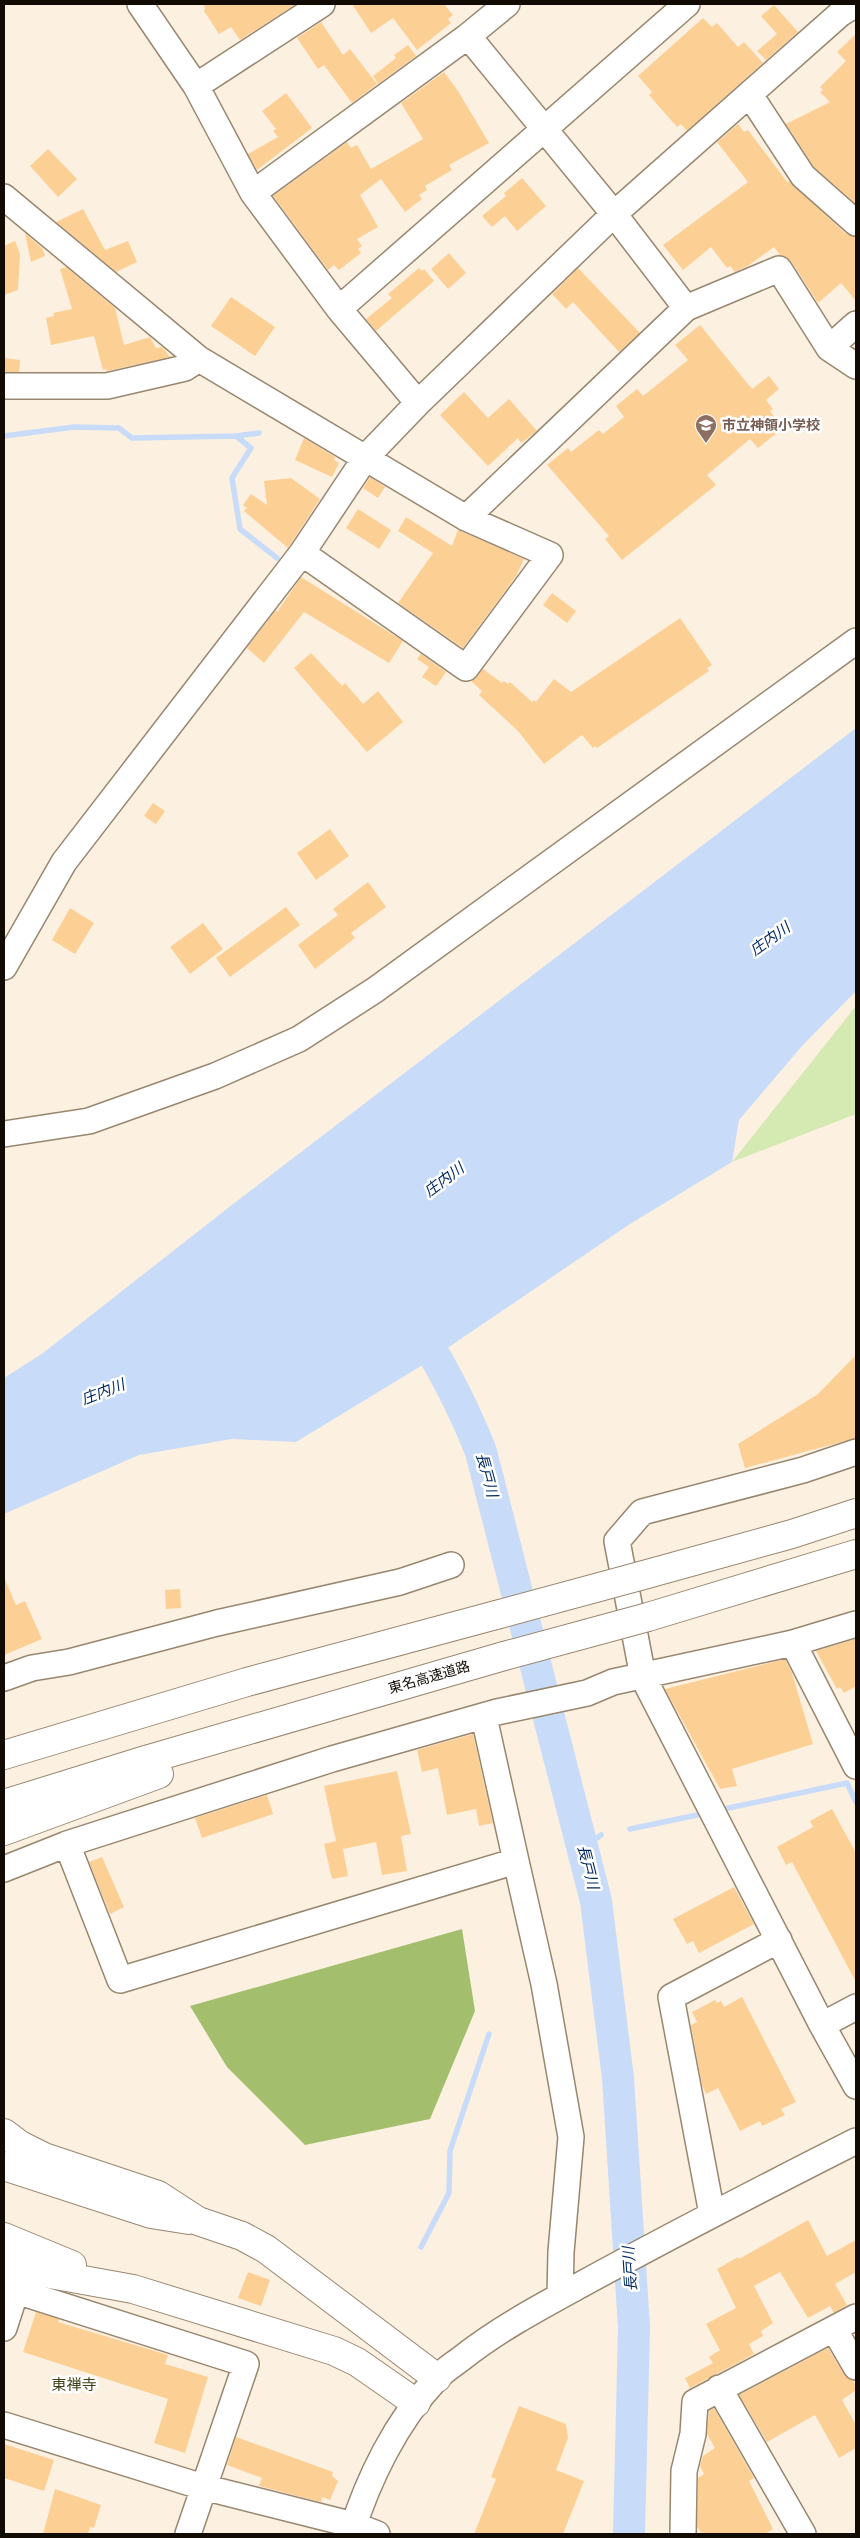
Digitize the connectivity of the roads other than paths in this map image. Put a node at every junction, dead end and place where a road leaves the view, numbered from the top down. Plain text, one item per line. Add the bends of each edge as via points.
1 (140, 4) edge
2 (322, 4) edge
3 (507, 4) edge
4 (687, 4) edge
5 (843, 7) edge
6 (468, 36) junction
7 (196, 86) junction
8 (750, 96) junction
9 (543, 128) junction
10 (253, 194) junction
11 (4, 197) edge
12 (614, 214) junction
13 (856, 223) edge
14 (686, 308) junction
15 (339, 309) junction
16 (856, 324) edge
17 (829, 348) junction
18 (199, 359) junction
19 (856, 366) edge
20 (4, 386) edge
21 (418, 403) junction
22 (366, 457) junction
23 (466, 518) junction
24 (302, 553) junction
25 (856, 641) edge
26 (4, 967) edge
27 (4, 1134) edge
28 (856, 1452) edge
29 (856, 1513) edge
30 (856, 1554) edge
31 (451, 1565) dead end
32 (856, 1624) edge
33 (793, 1643) junction
34 (445, 1672) junction
35 (643, 1677) junction
36 (4, 1678) edge
37 (490, 1714) junction
38 (4, 1755) edge
39 (856, 1766) edge
40 (4, 1804) edge
41 (4, 1831) edge
42 (67, 1844) junction
43 (516, 1861) junction
44 (4, 1869) edge
45 (779, 1940) junction
46 (856, 2007) edge
47 (822, 2025) junction
48 (856, 2086) edge
49 (4, 2133) edge
50 (856, 2141) edge
51 (4, 2166) edge
52 (712, 2214) junction
53 (198, 2221) junction
54 (4, 2237) edge
55 (4, 2260) edge
56 (120, 2285) junction
57 (10, 2289) edge
58 (560, 2296) junction
59 (856, 2317) edge
60 (4, 2328) edge
61 (834, 2329) junction
62 (856, 2367) edge
63 (437, 2378) junction
64 (719, 2388) junction
65 (416, 2402) junction
66 (4, 2425) edge
67 (203, 2487) junction
68 (352, 2530) edge
69 (188, 2534) edge
70 (377, 2534) edge
71 (683, 2534) edge
72 (804, 2534) edge

1 - 7 street
2 - 7 street
3 - 6 street
4 - 9 street
5 - 8 street
6 - 9 street
6 - 10 street
7 - 10 street
8 - 12 street
8 - 13 street via 803,176
9 - 12 street
9 - 15 street
10 - 15 street
11 - 18 street
12 - 14 street
12 - 21 street
14 - 17 street via 779,269
14 - 23 street
15 - 21 street
16 - 17 street
17 - 19 street
18 - 20 street via 185,368 107,386
18 - 22 street
21 - 22 street
22 - 23 street
22 - 24 street
23 - 24 street via 550,555 466,668
24 - 26 street via 64,862
25 - 27 street via 375,990 299,1040 215,1076 89,1122
28 - 35 street via 803,1470 642,1512 617,1540
29 - 38 highway, bridge via 792,1534 247,1682
30 - 34 highway, 東名高速道路, bridge via 648,1617
31 - 36 street via 400,1582 217,1623 69,1662 32,1668
32 - 33 street
33 - 35 street
33 - 39 street
34 - 40 highway, 東名高速道路
34 - 41 highway via 369,1695
35 - 37 street
35 - 45 street
37 - 42 street via 332,1759
37 - 43 street
42 - 43 street via 120,1980
42 - 44 street
43 - 58 street via 544,1984 571,2137
45 - 47 street
45 - 52 street via 671,1997
46 - 47 street
47 - 48 street
49 - 53 highway via 44,2157 158,2195
50 - 52 street
51 - 53 highway via 151,2214
52 - 58 street
53 - 63 highway via 242,2236 266,2249
54 - 56 highway
55 - 56 highway via 39,2272
56 - 65 highway via 334,2351 357,2362
57 - 60 street
57 - 67 street via 246,2364
58 - 63 street via 514,2321
59 - 61 street
61 - 62 street
61 - 64 street
63 - 65 street
64 - 71 street via 695,2402 693,2434 684,2471
64 - 72 street
65 - 68 street via 393,2437
66 - 67 street
67 - 68 street
67 - 69 street
68 - 70 street

